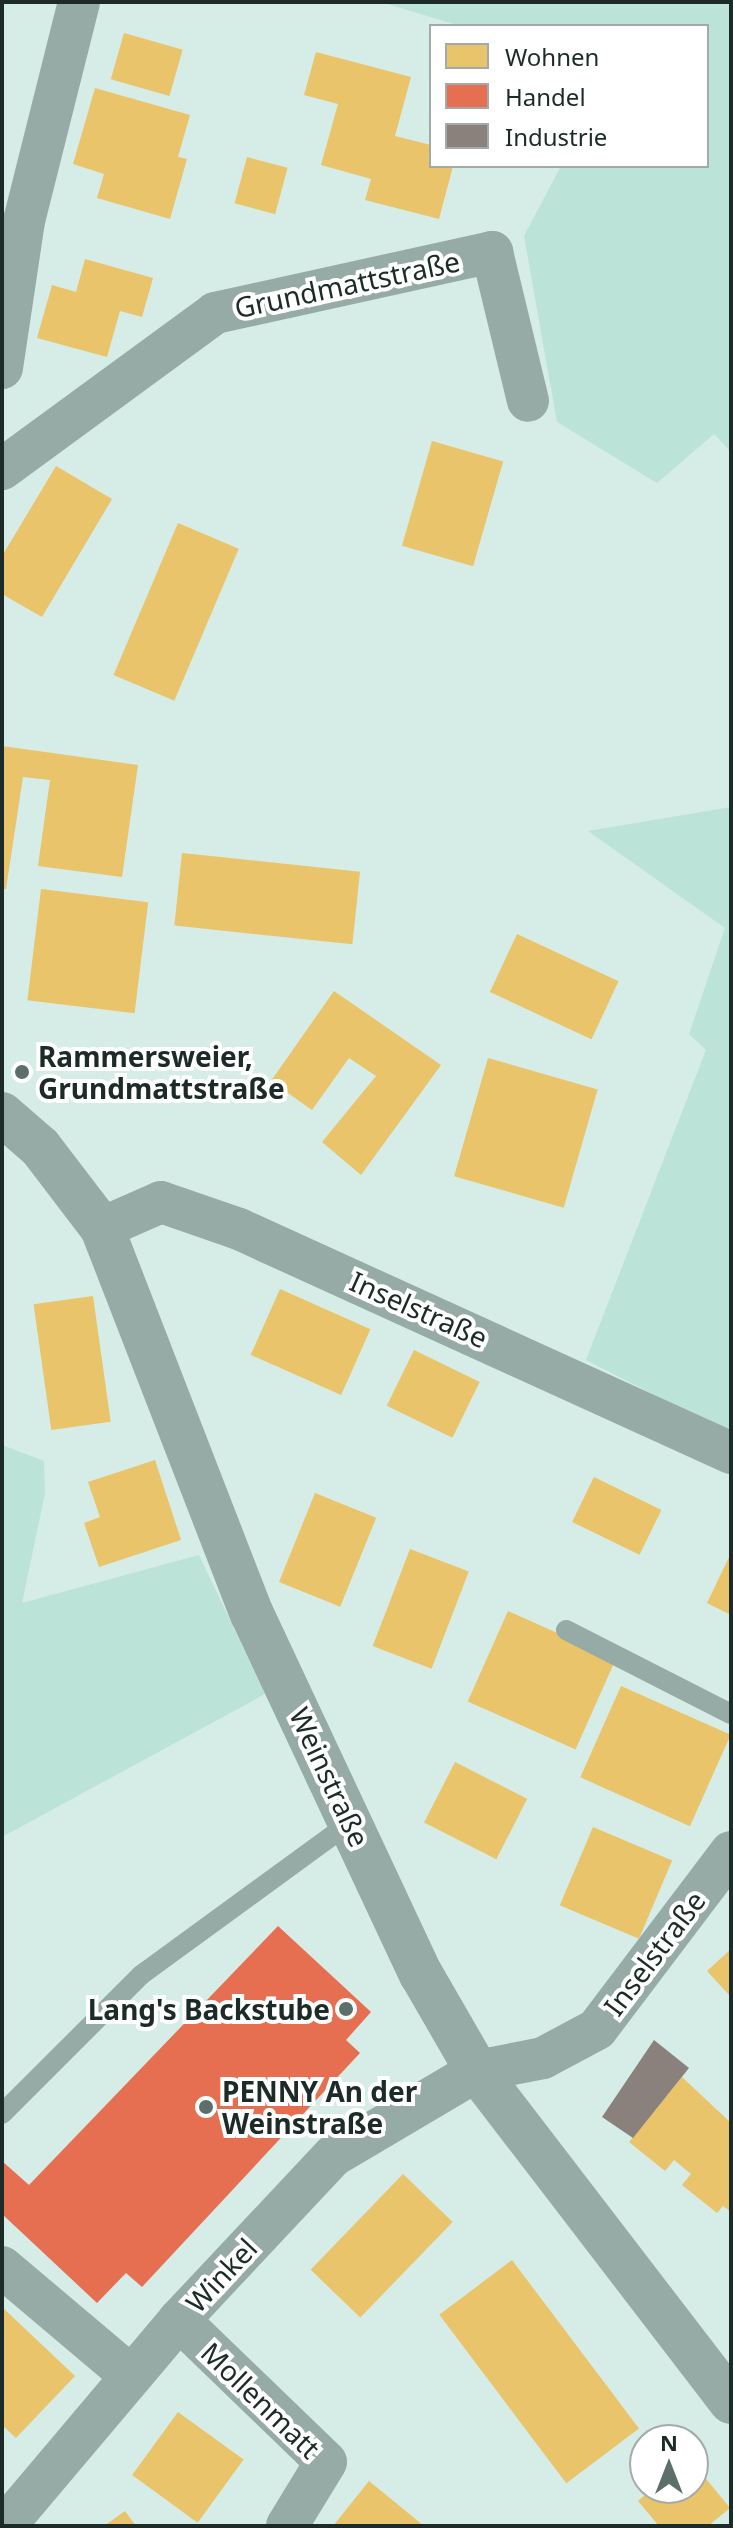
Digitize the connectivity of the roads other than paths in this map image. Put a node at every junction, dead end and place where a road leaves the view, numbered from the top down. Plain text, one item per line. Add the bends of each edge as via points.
1 (79, 2) edge
2 (13, 220) edge
3 (2, 368) edge
4 (528, 401) dead end
5 (2, 469) edge
6 (2, 1114) edge
7 (102, 1228) junction
8 (731, 1453) edge
9 (566, 1630) dead end
10 (731, 1714) edge
11 (352, 1821) junction
12 (731, 1852) edge
13 (477, 2071) junction
14 (2, 2114) edge
15 (2, 2267) edge
16 (179, 2320) junction
17 (131, 2376) junction
18 (731, 2402) edge
19 (5, 2526) edge
20 (287, 2526) edge

1 - 2 street
2 - 3 street
4 - 5 street, Grundmattstraße via 492,252 215,313
6 - 7 street, Weinstraße via 40,1147
7 - 8 street, Inselstraße via 161,1202 239,1229
7 - 11 street, Weinstraße via 252,1614
9 - 10 lane
11 - 13 street, Weinstraße via 421,1974
11 - 14 lane via 141,1975
12 - 13 street, Inselstraße via 597,2029 543,2058
13 - 16 street, Winkel via 333,2156
13 - 18 street, Weinstraße
15 - 17 street
16 - 17 street, Winkel
16 - 20 street, Mollenmatt via 326,2462
17 - 19 street, Winkel

